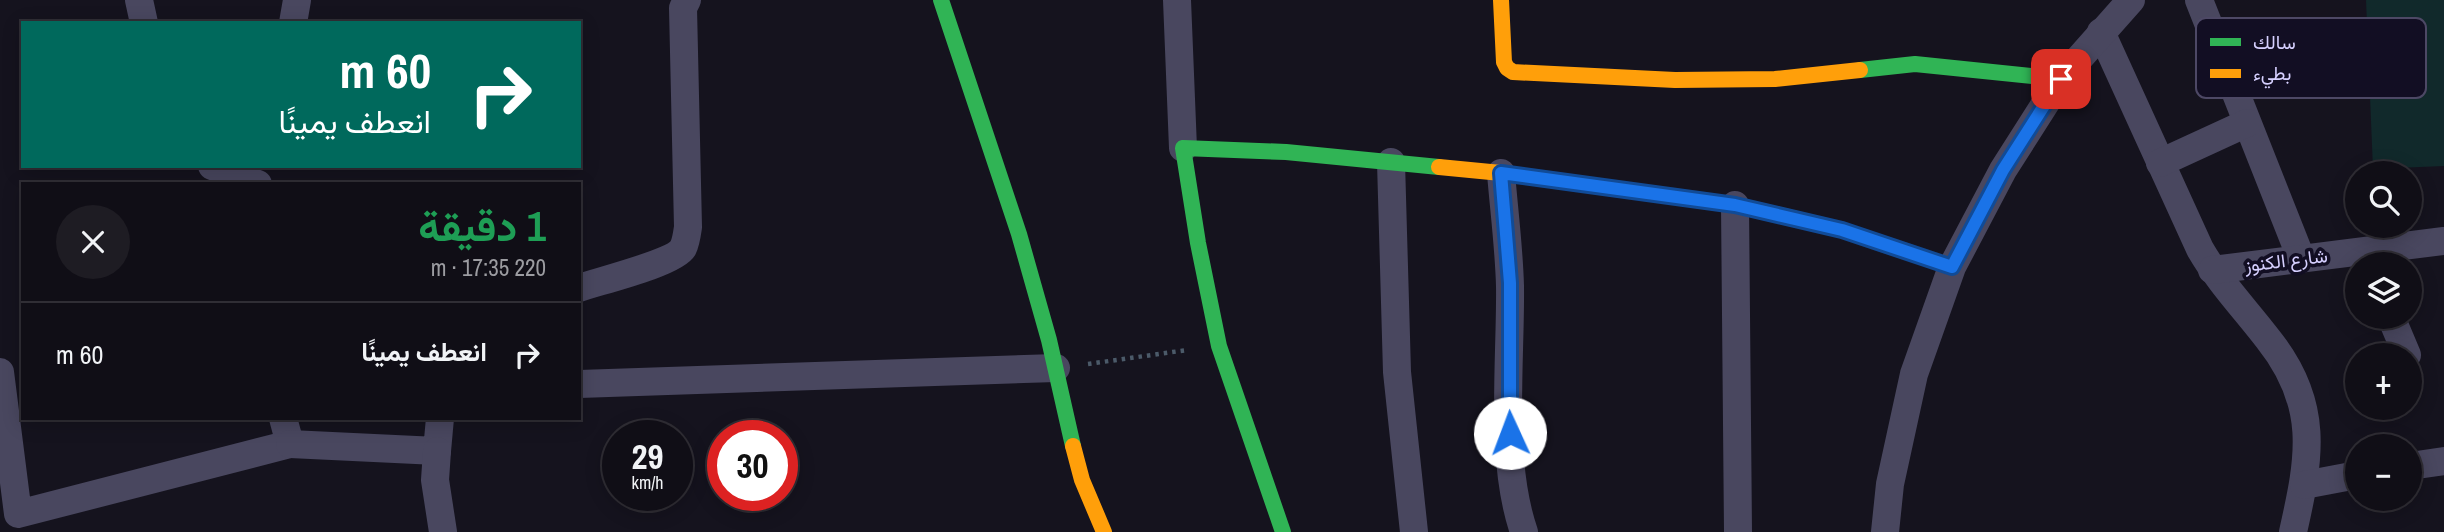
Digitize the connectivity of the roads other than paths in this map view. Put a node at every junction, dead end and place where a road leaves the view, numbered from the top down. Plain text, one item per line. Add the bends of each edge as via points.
1 (139, 0) edge
2 (297, 0) edge
3 (687, 0) edge
4 (941, 0) edge
5 (1177, 0) edge
6 (1501, 0) edge
7 (2131, 0) edge
8 (2199, 0) edge
9 (2206, 18) edge
10 (144, 21) edge
11 (293, 21) edge
12 (2101, 32) junction
13 (2061, 79) junction
14 (2238, 98) edge
15 (2248, 123) junction
16 (1183, 148) junction
17 (1391, 162) junction
18 (2160, 163) junction
19 (217, 168) edge
20 (1501, 173) junction
21 (253, 182) edge
22 (1735, 205) junction
23 (2444, 241) edge
24 (2394, 252) edge
25 (2301, 258) junction
26 (2345, 258) edge
27 (1952, 267) junction
28 (2212, 270) junction
29 (581, 287) edge
30 (1056, 368) junction
31 (0, 372) edge
32 (581, 384) edge
33 (440, 420) edge
34 (287, 431) edge
35 (437, 451) junction
36 (2444, 461) edge
37 (2422, 465) edge
38 (2345, 477) edge
39 (2304, 485) junction
40 (18, 523) edge
41 (443, 532) edge
42 (1104, 532) edge
43 (1283, 532) edge
44 (1414, 532) edge
45 (1524, 532) edge
46 (1738, 532) edge
47 (1885, 532) edge
48 (2293, 532) edge

1 - 10 street
2 - 11 street
3 - 29 street via 683,8 688,227 683,248 662,262
4 - 30 street via 1018,225
5 - 16 street
6 - 13 street via 1504,62 1513,72 1675,80 1775,79 1915,64
7 - 12 street
8 - 9 street
12 - 13 street
12 - 18 street
13 - 27 street via 2003,170
14 - 15 street
15 - 18 street
15 - 25 street
16 - 17 street
16 - 43 street via 1219,346
17 - 20 street
17 - 44 street via 1397,372
18 - 28 street
19 - 21 street
20 - 22 street
20 - 45 street via 1510,283 1508,411 1514,496
22 - 27 street via 1842,230
22 - 46 street
23 - 24 street, شارع الكنوز
25 - 26 street, شارع الكنوز
25 - 28 street, شارع الكنوز
27 - 47 street via 1914,374 1889,484
28 - 39 street via 2269,339 2295,383 2306,423
30 - 32 street
30 - 42 street via 1081,476
31 - 40 street
33 - 35 street
34 - 35 street
34 - 40 street via 251,456
35 - 41 street via 435,480
36 - 37 street
38 - 39 street
39 - 48 street

